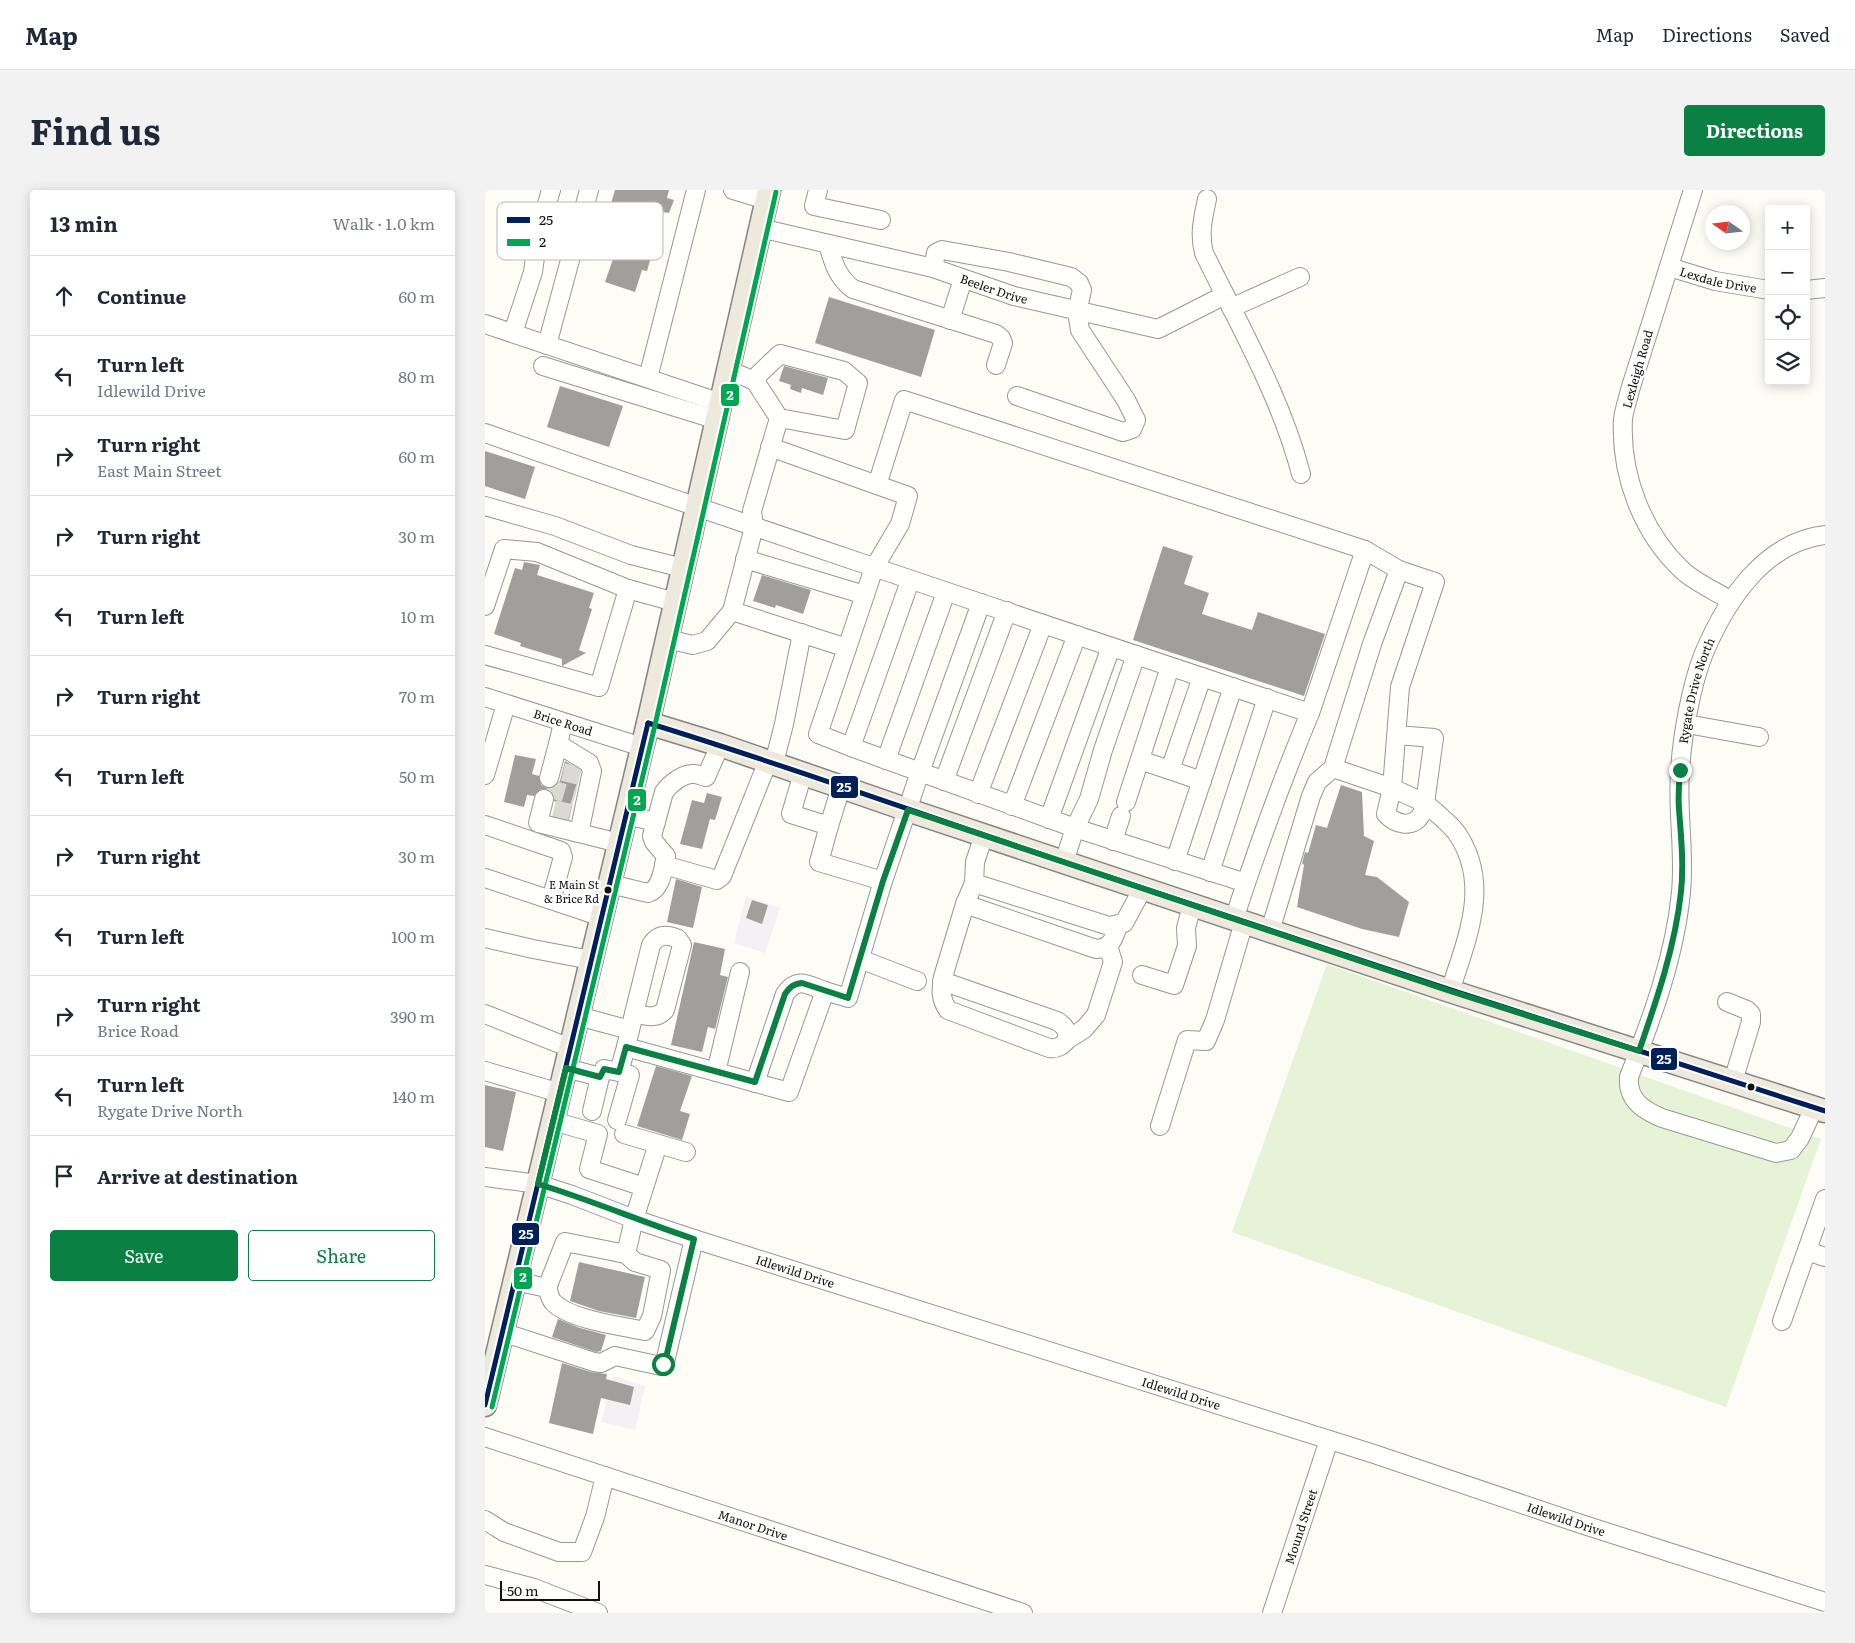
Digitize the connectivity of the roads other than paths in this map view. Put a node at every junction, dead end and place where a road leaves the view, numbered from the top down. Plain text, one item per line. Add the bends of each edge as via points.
1 (696, 190) edge
2 (733, 190) edge
3 (818, 190) edge
4 (1693, 190) edge
5 (767, 195) edge
6 (1207, 199) dead end
7 (881, 220) dead end
8 (760, 228) junction
9 (827, 244) junction
10 (535, 260) edge
11 (570, 260) edge
12 (1669, 267) junction
13 (933, 268) junction
14 (1299, 276) dead end
15 (963, 279) junction
16 (1825, 288) edge
17 (1765, 289) edge
18 (1810, 290) edge
19 (1228, 301) junction
20 (1077, 312) junction
21 (950, 320) junction
22 (485, 324) edge
23 (513, 333) junction
24 (547, 345) junction
25 (543, 366) dead end
26 (996, 366) dead end
27 (728, 370) junction
28 (648, 378) junction
29 (755, 381) junction
30 (1017, 396) dead end
31 (719, 411) junction
32 (779, 418) junction
33 (485, 433) edge
34 (770, 447) junction
35 (1301, 474) dead end
36 (877, 485) junction
37 (485, 506) edge
38 (697, 508) junction
39 (754, 527) junction
40 (1825, 535) edge
41 (1365, 550) junction
42 (745, 559) junction
43 (683, 568) junction
44 (874, 568) junction
45 (1399, 570) junction
46 (910, 581) junction
47 (628, 589) junction
48 (946, 592) junction
49 (865, 595) junction
50 (1731, 601) junction
51 (675, 602) junction
52 (981, 603) junction
53 (485, 606) edge
54 (732, 611) junction
55 (1007, 611) junction
56 (1043, 624) junction
57 (802, 633) junction
58 (1077, 635) junction
59 (667, 639) junction
60 (1111, 647) junction
61 (847, 648) junction
62 (485, 655) edge
63 (1136, 655) junction
64 (1170, 667) junction
65 (1202, 677) junction
66 (1233, 687) junction
67 (485, 697) edge
68 (1267, 698) junction
69 (506, 704) junction
70 (1310, 712) junction
71 (563, 722) junction
72 (648, 723) junction
73 (1687, 724) junction
74 (1397, 735) junction
75 (1759, 737) dead end
76 (558, 744) junction
77 (720, 744) junction
78 (642, 747) junction
79 (851, 747) junction
80 (886, 760) junction
81 (1140, 760) junction
82 (771, 762) junction
83 (1333, 768) junction
84 (1170, 770) junction
85 (920, 772) junction
86 (554, 773) dead end
87 (803, 774) junction
88 (485, 775) edge
89 (944, 781) junction
90 (1202, 782) junction
91 (841, 787) junction
92 (1392, 788) junction
93 (978, 794) junction
94 (1425, 803) junction
95 (1013, 806) junction
96 (908, 810) junction
97 (626, 815) junction
98 (1049, 819) junction
99 (656, 822) junction
100 (485, 826) edge
101 (829, 826) junction
102 (1075, 828) junction
103 (984, 835) junction
104 (1113, 841) junction
105 (619, 843) junction
106 (1175, 860) junction
107 (1064, 862) junction
108 (664, 865) junction
109 (1210, 872) junction
110 (485, 878) edge
111 (883, 881) junction
112 (974, 883) junction
113 (1246, 883) junction
114 (610, 884) junction
115 (1143, 888) junction
116 (551, 900) junction
117 (965, 904) junction
118 (1192, 905) junction
119 (602, 917) junction
120 (1239, 920) junction
121 (1119, 924) junction
122 (1270, 931) junction
123 (485, 938) edge
124 (1108, 946) junction
125 (860, 959) junction
126 (591, 960) junction
127 (740, 972) dead end
128 (1141, 975) dead end
129 (917, 981) dead end
130 (942, 981) junction
131 (825, 991) junction
132 (1450, 991) junction
133 (1727, 1002) dead end
134 (485, 1014) edge
135 (578, 1016) junction
136 (1068, 1040) junction
137 (626, 1047) junction
138 (1639, 1051) junction
139 (568, 1058) junction
140 (485, 1071) edge
141 (619, 1072) junction
142 (716, 1072) junction
143 (600, 1077) junction
144 (1733, 1081) junction
145 (755, 1082) junction
146 (560, 1093) junction
147 (1820, 1110) edge
148 (592, 1111) dead end
149 (553, 1121) junction
150 (1160, 1126) dead end
151 (658, 1144) junction
152 (686, 1152) dead end
153 (485, 1177) edge
154 (538, 1184) junction
155 (644, 1188) junction
156 (1825, 1198) edge
157 (634, 1219) junction
158 (694, 1239) junction
159 (1807, 1251) junction
160 (626, 1254) junction
161 (1825, 1257) edge
162 (515, 1281) junction
163 (547, 1288) junction
164 (1782, 1321) dead end
165 (503, 1332) junction
166 (489, 1374) edge
167 (485, 1405) edge
168 (485, 1437) edge
169 (1329, 1440) junction
170 (605, 1476) junction
171 (485, 1520) edge
172 (485, 1575) edge
173 (1825, 1602) edge
174 (598, 1613) edge
175 (1023, 1613) edge
176 (1272, 1613) edge

1 - 28 street
2 - 5 street
3 - 7 street via 815,206
4 - 12 street, Lexleigh Road
5 - 8 main road
6 - 19 street via 1201,239 1204,253
8 - 9 street, Beeler Drive
8 - 27 main road
9 - 13 street, Beeler Drive
9 - 21 street via 836,271 853,290
10 - 23 street
11 - 24 street
12 - 17 street, Lexdale Drive via 1715,281
12 - 50 street, Lexleigh Road via 1623,418 1627,467 1638,505 1657,541 1683,572
13 - 15 street, Beeler Drive
13 - 20 street via 936,253 942,250 1071,277 1082,290
14 - 19 street, Beeler Drive
15 - 20 street, Beeler Drive
15 - 21 street
16 - 18 street
19 - 20 street, Beeler Drive via 1158,329
19 - 35 street via 1277,406
20 - 30 street via 1080,330 1127,400 1136,420 1132,429 1123,432 1108,428
21 - 26 street via 1001,338 1003,343
22 - 23 street
23 - 24 street
24 - 28 street
25 - 31 street
27 - 29 street
27 - 31 main road
28 - 31 street
29 - 32 street
29 - 32 street via 780,354 844,370 858,383 845,430
31 - 38 main road
32 - 34 street
33 - 38 street
34 - 36 street
34 - 39 street via 752,511
36 - 41 street via 903,400
36 - 44 street via 908,496 901,524
37 - 43 street via 555,526 631,555
38 - 39 street
38 - 43 main road
39 - 42 street
39 - 44 street
40 - 50 street, Rygate Drive North via 1797,541 1777,552 1760,566
41 - 45 street
41 - 70 street
42 - 49 street
42 - 54 street
43 - 51 main road
44 - 46 street
44 - 49 street
45 - 74 street via 1435,582 1400,687
45 - 83 street
46 - 48 street
46 - 79 street
47 - 51 street
47 - 53 street via 537,552 504,549
47 - 62 street via 599,687
48 - 52 street
48 - 80 street
49 - 61 street
50 - 73 street, Rygate Drive North via 1704,653
51 - 59 main road
52 - 55 street
52 - 85 street
54 - 57 street
54 - 59 street via 707,641 693,645
55 - 56 street
55 - 89 street
56 - 58 street
56 - 93 street
57 - 61 street
57 - 82 street via 784,724
58 - 60 street
58 - 95 street
59 - 72 main road
60 - 63 street
60 - 98 street
61 - 79 street via 818,734
63 - 64 street
63 - 102 street via 1089,798
64 - 65 street
64 - 81 street
65 - 66 street
65 - 84 street
66 - 68 street
66 - 90 street
67 - 69 street, Brice Road
68 - 70 street
68 - 109 street
69 - 71 street, Brice Road
69 - 88 street
70 - 113 street
71 - 76 street
71 - 78 street, Brice Road
72 - 77 main road
72 - 78 main road
73 - 75 street
73 - 138 street, Rygate Drive North via 1680,770 1683,860 1675,934
74 - 92 street
74 - 94 street via 1434,738
76 - 86 street
76 - 105 street via 589,762 593,771 585,778 581,797 562,813
77 - 82 main road
77 - 99 street via 706,778 695,773 687,774 664,792
78 - 97 main road
79 - 80 street
80 - 85 street
81 - 84 street
81 - 104 street
82 - 87 main road
82 - 108 street via 722,876 717,880
83 - 92 street
83 - 122 street via 1317,782 1311,796
84 - 90 street
85 - 89 street
85 - 96 street
87 - 91 main road
87 - 101 street via 791,814
89 - 93 street
90 - 106 street
91 - 96 main road
91 - 101 street
92 - 94 street
92 - 94 street via 1386,814 1393,821 1413,822 1421,816
93 - 95 street
94 - 132 street via 1455,832 1471,859 1476,886 1474,910
95 - 98 street
96 - 103 main road
96 - 111 street
97 - 99 street
97 - 105 main road
98 - 102 street
99 - 108 street via 654,842 667,856
100 - 116 street via 561,851 563,857
101 - 111 street via 819,862
102 - 104 street
102 - 107 street
103 - 107 main road
103 - 112 street via 975,862
104 - 106 street
105 - 114 main road
106 - 109 street
107 - 115 main road
108 - 114 street via 655,891 649,893
109 - 113 street
110 - 116 street
111 - 125 street
112 - 117 street
112 - 121 street via 1109,926
113 - 120 street
114 - 119 main road
115 - 118 main road
115 - 121 street via 1124,923
116 - 119 street
117 - 124 street via 1096,949
117 - 130 street
118 - 120 main road
118 - 128 street via 1186,928 1187,946 1174,985
119 - 126 main road
120 - 122 main road
120 - 150 street via 1215,1020 1206,1041 1187,1040
121 - 124 street
122 - 132 main road
123 - 126 street
124 - 136 street via 1113,962 1096,1015
125 - 129 street
125 - 131 street via 848,998
126 - 135 main road
127 - 142 street
130 - 136 street via 1057,1021 1063,1024
130 - 136 street via 942,1002 948,1010 1049,1048 1062,1046
131 - 145 street via 802,983 790,986
131 - 145 street via 789,1092
132 - 138 main road
133 - 144 street via 1751,1014
134 - 139 street
135 - 137 street via 632,1022
135 - 139 main road
137 - 141 street
137 - 142 street
138 - 144 main road
138 - 147 street, Rygate Drive North via 1629,1077 1634,1100 1644,1110 1662,1118 1776,1153 1791,1150
139 - 143 street
139 - 146 main road
140 - 146 street
141 - 143 street via 604,1069
141 - 151 street via 630,1075 621,1127
142 - 145 street
143 - 148 street
144 - 147 main road
146 - 149 main road
149 - 154 main road
149 - 155 street via 598,1134 589,1169
151 - 152 street
151 - 155 street
153 - 154 street, Idlewild Drive
154 - 157 street, Idlewild Drive
154 - 162 main road
155 - 157 street
156 - 159 street
157 - 158 street, Idlewild Drive
157 - 160 street
158 - 165 street via 665,1362 661,1366 615,1356 601,1363
158 - 169 street, Idlewild Drive
159 - 161 street
159 - 164 street
160 - 163 street via 565,1242
160 - 163 street via 635,1262 661,1270 652,1316 645,1331 582,1318 552,1301
162 - 163 street
162 - 165 main road
165 - 166 main road
166 - 167 main road
168 - 170 street, Manor Drive
169 - 173 street, Idlewild Drive
169 - 176 street, Mound Street
170 - 171 street via 595,1517 581,1552 559,1552 504,1532
170 - 175 street, Manor Drive
172 - 174 street via 534,1588

